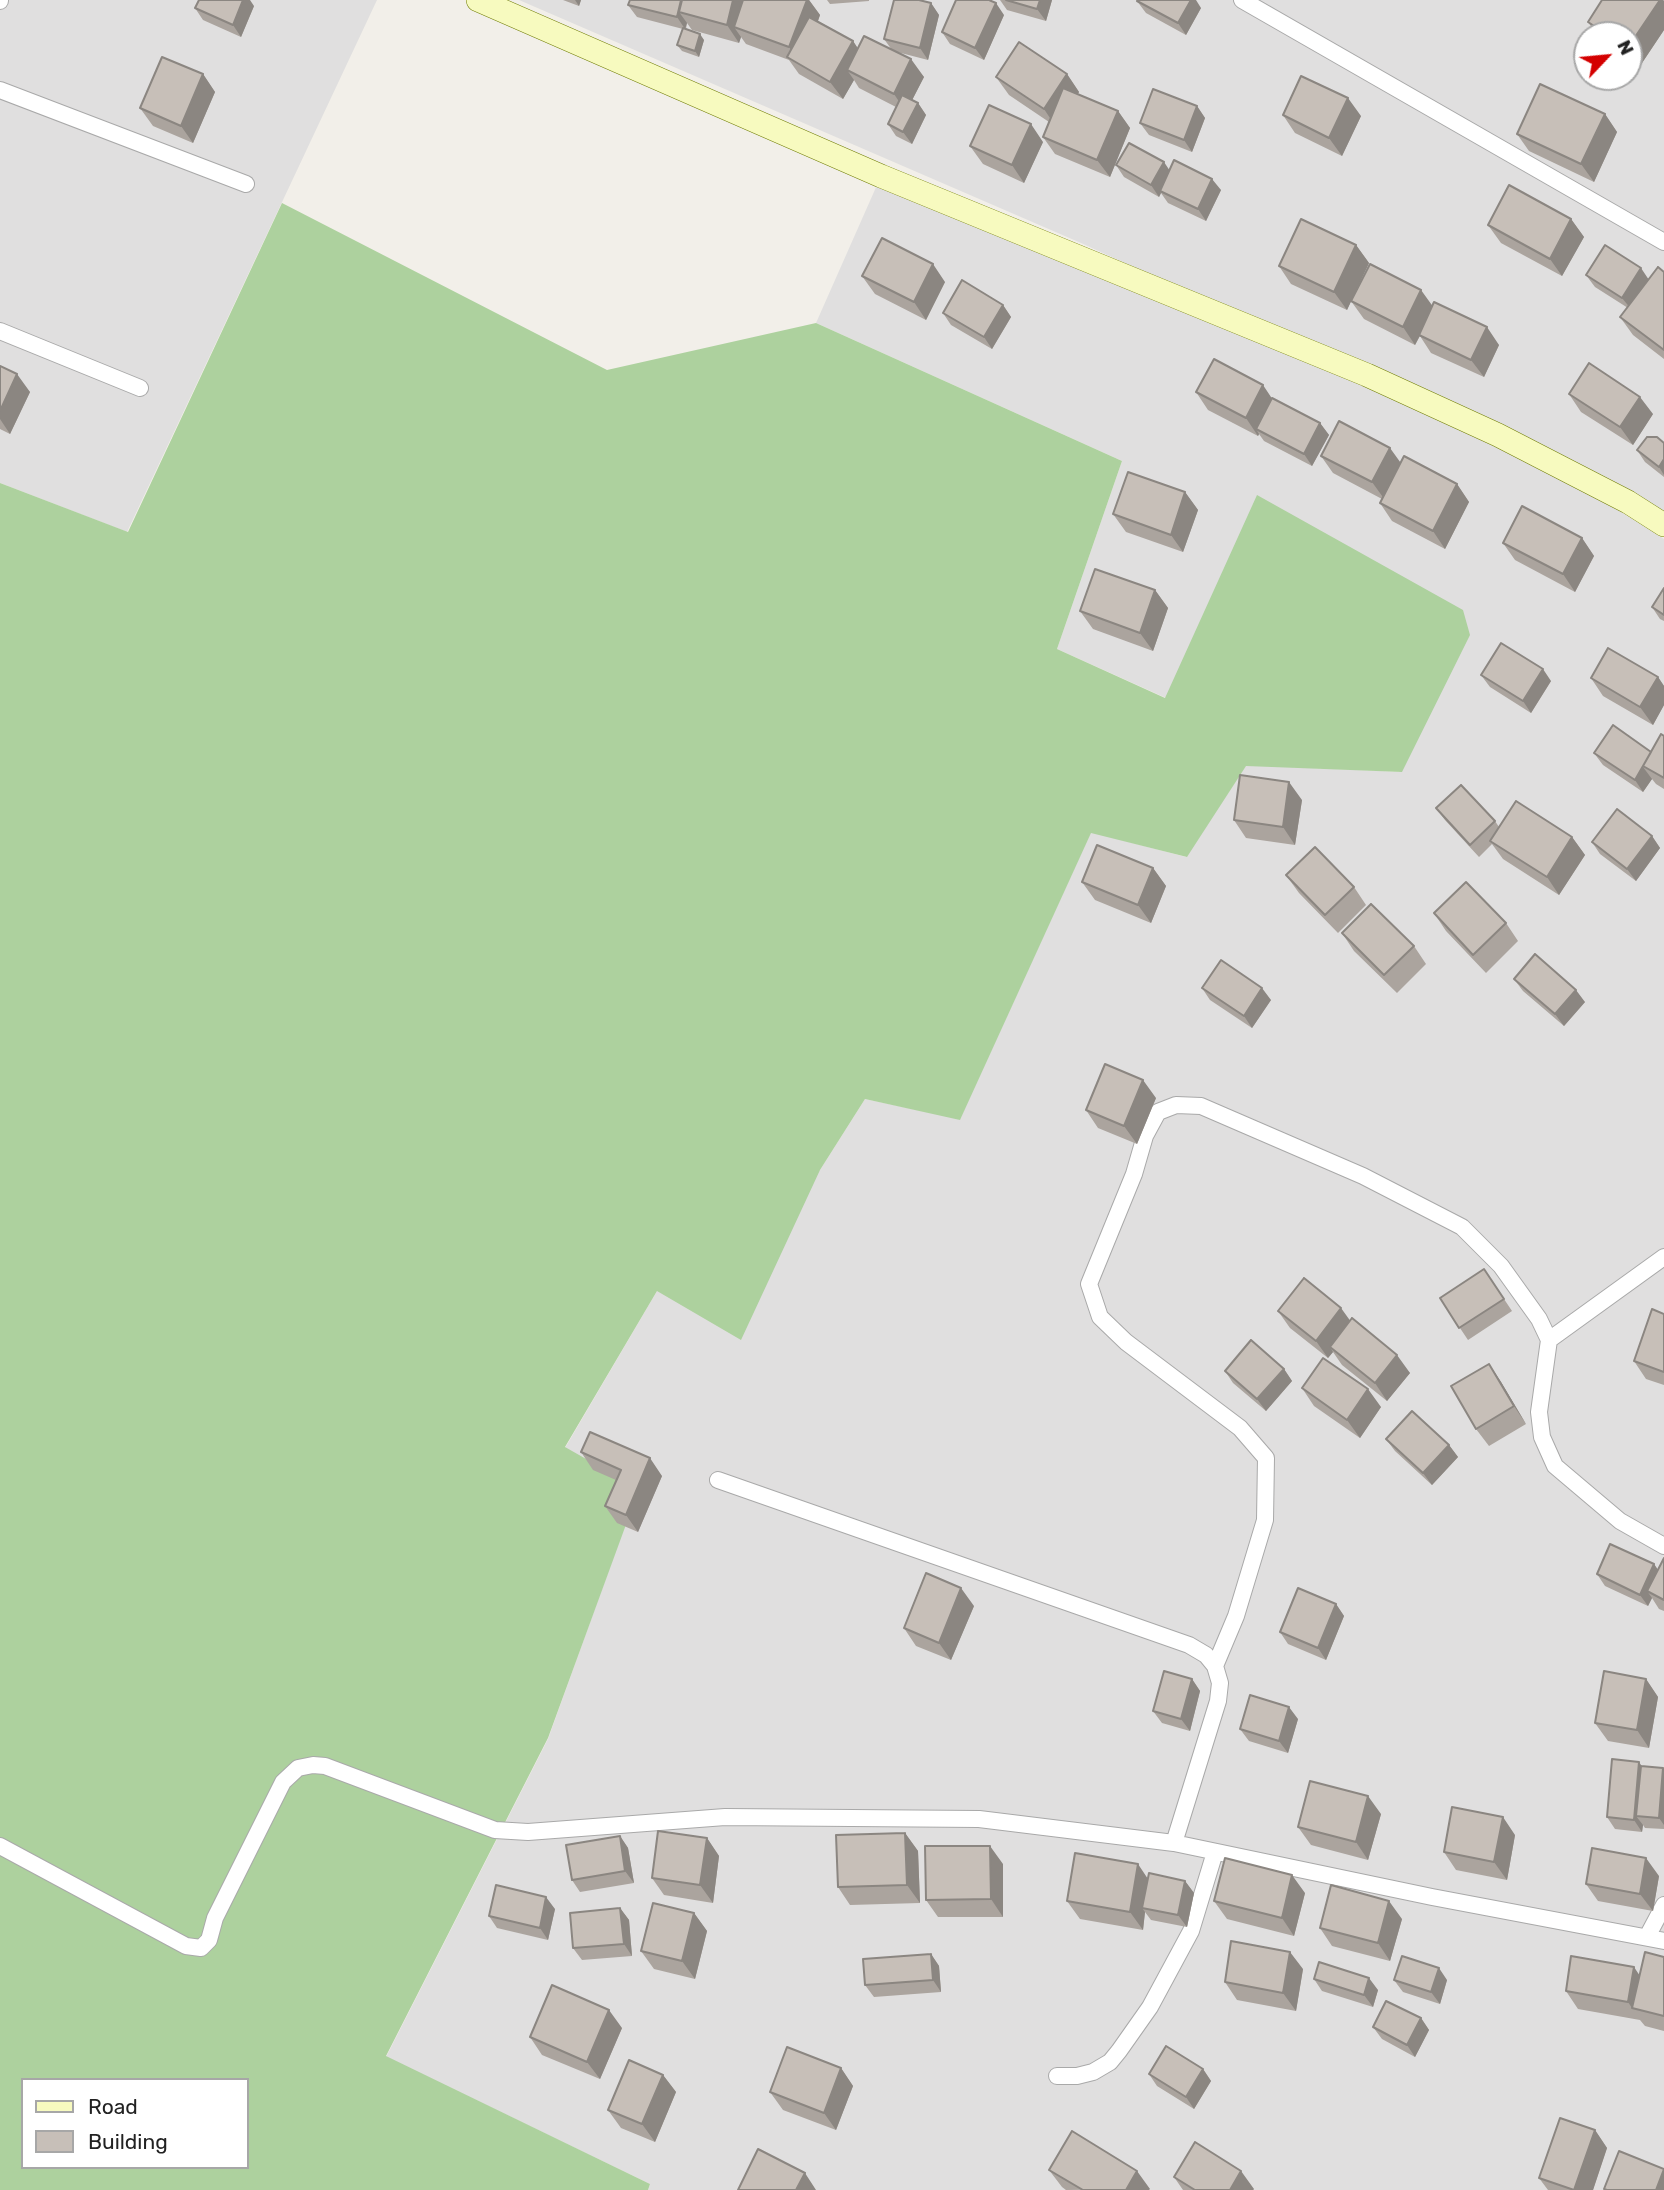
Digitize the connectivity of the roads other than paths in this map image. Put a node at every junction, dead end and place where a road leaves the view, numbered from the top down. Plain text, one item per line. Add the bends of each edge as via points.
1 (478, 0) edge
2 (1242, 0) edge
3 (0, 90) edge
4 (246, 184) dead end
5 (1664, 242) edge
6 (0, 331) edge
7 (140, 388) dead end
8 (1664, 525) edge
9 (1664, 1257) edge
10 (1549, 1340) junction
11 (718, 1480) dead end
12 (1664, 1546) edge
13 (1215, 1666) junction
14 (1174, 1843) junction
15 (0, 1846) edge
16 (1214, 1852) junction
17 (1664, 1905) edge
18 (1647, 1937) junction
19 (1664, 1941) edge
20 (1057, 2076) dead end

1 - 8 main road via 894,181 1367,375 1498,435
2 - 5 street
3 - 4 street
6 - 7 street
9 - 10 street
10 - 12 street via 1539,1412 1542,1437 1555,1466 1620,1521
10 - 13 street via 1500,1266 1462,1227 1432,1209 1201,1107 1176,1105 1158,1112 1089,1284 1100,1317 1240,1429 1266,1458 1265,1520 1236,1616
11 - 13 street via 1189,1645
13 - 14 street via 1220,1683 1218,1701
14 - 15 street via 979,1819 725,1817 528,1832 495,1830 313,1765 298,1768 284,1782 215,1918 209,1940 193,1950
14 - 16 street
16 - 18 street
16 - 20 street via 1191,1931 1150,2007 1110,2062 1093,2072
17 - 18 street
18 - 19 street

